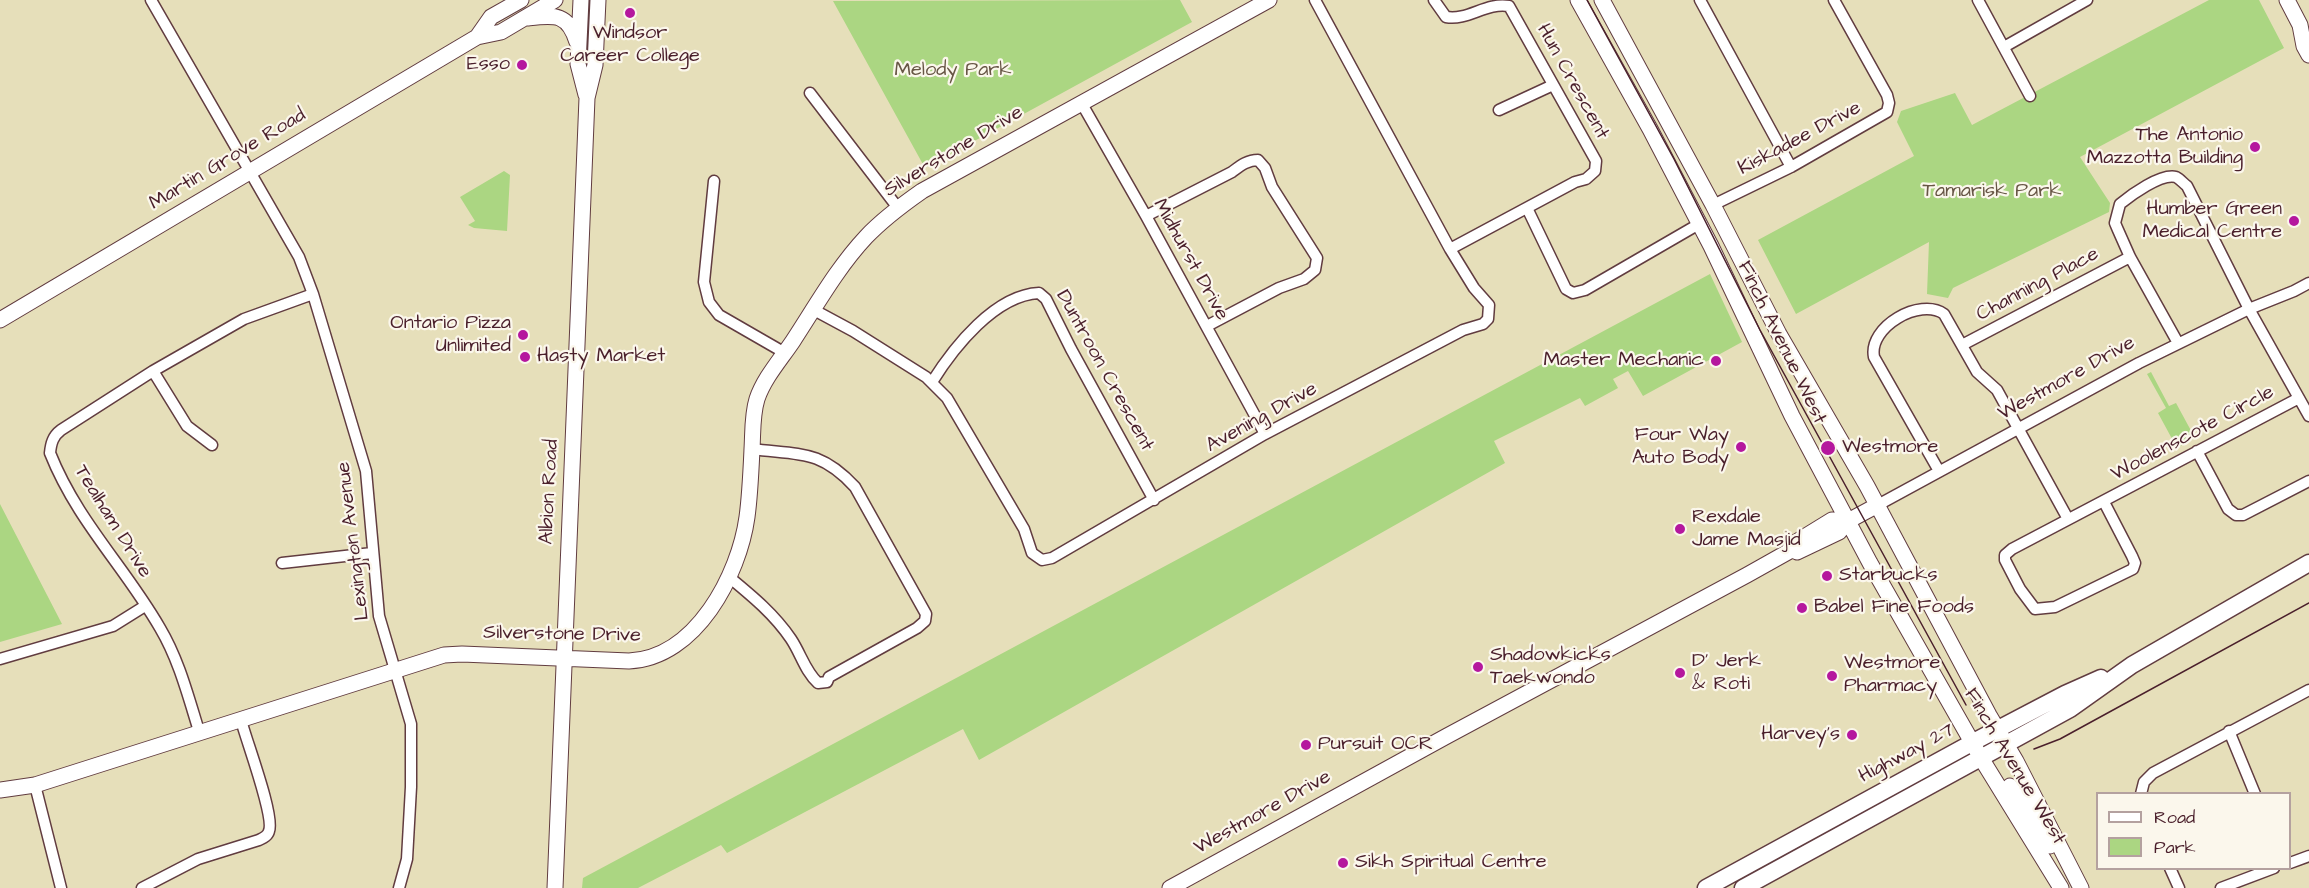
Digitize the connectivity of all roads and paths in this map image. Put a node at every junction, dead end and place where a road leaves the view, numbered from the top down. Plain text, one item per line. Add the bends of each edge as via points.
1 (151, 0) edge
2 (521, 0) edge
3 (555, 0) edge
4 (581, 0) edge
5 (598, 0) edge
6 (1269, 0) edge
7 (1315, 0) edge
8 (1434, 0) edge
9 (1578, 0) edge
10 (1602, 0) edge
11 (1700, 0) edge
12 (1834, 0) edge
13 (1978, 0) edge
14 (2087, 0) edge
15 (2287, 0) edge
16 (522, 19) junction
17 (2305, 29) edge
18 (477, 37) junction
19 (578, 45) junction
20 (2004, 47) junction
21 (2309, 55) edge
22 (1553, 85) junction
23 (810, 93) dead end
24 (2030, 96) dead end
25 (587, 98) junction
26 (1082, 104) junction
27 (1499, 110) dead end
28 (1791, 167) junction
29 (250, 170) junction
30 (714, 182) dead end
31 (1713, 205) junction
32 (898, 208) junction
33 (1527, 208) junction
34 (1146, 216) junction
35 (1699, 224) junction
36 (1450, 249) junction
37 (2130, 257) junction
38 (2309, 283) edge
39 (314, 294) junction
40 (2249, 309) junction
41 (814, 310) junction
42 (0, 320) edge
43 (1207, 326) junction
44 (2178, 343) junction
45 (1962, 345) junction
46 (785, 353) junction
47 (153, 371) junction
48 (932, 382) junction
49 (2299, 398) junction
50 (2309, 416) edge
51 (2018, 430) junction
52 (1265, 434) junction
53 (212, 445) dead end
54 (752, 449) junction
55 (2197, 451) junction
56 (1939, 471) junction
57 (2309, 481) edge
58 (1154, 500) junction
59 (2104, 502) junction
60 (1876, 506) junction
61 (2068, 519) junction
62 (1848, 521) junction
63 (372, 553) junction
64 (2309, 563) edge
65 (282, 564) dead end
66 (729, 577) junction
67 (146, 606) junction
68 (0, 659) edge
69 (564, 659) junction
70 (2132, 665) junction
71 (395, 670) junction
72 (2309, 690) edge
73 (241, 720) junction
74 (1997, 729) junction
75 (199, 731) junction
76 (2229, 731) junction
77 (1976, 740) junction
78 (2006, 744) junction
79 (1985, 756) junction
80 (35, 785) junction
81 (0, 790) edge
82 (2142, 792) edge
83 (2254, 792) edge
84 (2309, 856) edge
85 (2291, 862) edge
86 (2171, 870) edge
87 (2269, 870) edge
88 (2080, 887) edge
89 (61, 888) edge
90 (142, 888) edge
91 (399, 888) edge
92 (555, 888) edge
93 (1170, 888) edge
94 (1706, 888) edge
95 (1743, 888) edge
96 (2061, 888) edge
97 (2179, 888) edge
98 (2221, 888) edge

1 - 29 street, Lexington Avenue
2 - 18 main road, Martin Grove Road via 491,17
3 - 16 main road, Martin Grove Road
4 - 19 main road, Albion Road
5 - 25 main road, Albion Road via 595,65
6 - 26 main road, Silverstone Drive
7 - 36 street, Avening Drive
8 - 22 street, Hun Crescent via 1446,17 1455,19 1497,4 1509,6
9 - 35 main road, Finch Avenue West
10 - 31 main road, Finch Avenue West
11 - 28 street
12 - 28 street, Kiskadee Drive via 1882,86 1889,103 1887,112
13 - 20 street
14 - 20 street
15 - 17 main road
16 - 18 main road, Martin Grove Road via 501,32
16 - 19 main road via 563,19 572,28
17 - 21 main road via 2304,45
18 - 29 main road, Martin Grove Road
19 - 25 main road, Albion Road via 578,64
20 - 24 street
22 - 27 street
22 - 33 street, Hun Crescent via 1596,161 1594,171
23 - 32 street
25 - 69 main road, Albion Road
26 - 32 main road, Silverstone Drive
26 - 34 street, Midhurst Drive
28 - 31 street, Kiskadee Drive
29 - 39 street, Lexington Avenue via 299,257
29 - 42 main road, Martin Grove Road
30 - 46 street via 704,282 709,302 719,315
31 - 60 main road, Finch Avenue West via 1779,334
32 - 41 main road, Silverstone Drive via 864,238
33 - 35 street via 1566,289 1573,293 1585,290
33 - 36 street, Hun Crescent
34 - 43 street, Midhurst Drive
34 - 43 street via 1251,160 1258,160 1317,258 1315,270 1304,279
35 - 62 main road, Finch Avenue West
36 - 52 street, Avening Drive via 1489,305 1488,319 1483,324 1463,330
37 - 40 street via 2115,223 2120,204 2158,180 2178,178 2187,186
37 - 44 street
37 - 45 street, Channing Place
38 - 40 street, Westmore Drive
39 - 47 street, Tealham Drive via 244,319
39 - 63 street, Lexington Avenue via 366,471
40 - 44 street, Westmore Drive
40 - 49 street
41 - 46 main road, Silverstone Drive
41 - 48 street, Avening Drive
43 - 52 street, Midhurst Drive
44 - 51 street, Westmore Drive
45 - 51 street via 1977,372 1997,390
45 - 56 street via 1944,314 1923,309 1882,329 1872,348
46 - 54 main road, Silverstone Drive via 757,400
47 - 53 street via 187,426
47 - 67 street, Tealham Drive via 56,433 51,446 68,494
48 - 58 street, Avening Drive via 967,431 1024,529 1032,553 1042,560
48 - 58 street, Duntroon Crescent via 959,341 979,324 1005,304 1040,292 1050,304
49 - 50 street
49 - 55 street, Woolenscote Circle
51 - 56 street, Westmore Drive
51 - 61 street
52 - 58 street, Avening Drive
54 - 66 main road, Silverstone Drive via 745,531
54 - 66 street via 803,453 826,461 842,473 855,487 926,614 925,621 829,677 827,682 818,683 774,616
55 - 57 street via 2228,509 2236,515
55 - 59 street, Woolenscote Circle
56 - 60 street, Westmore Drive
59 - 61 street, Woolenscote Circle
59 - 61 street, Woolenscote Circle via 2132,556 2133,569 2055,607 2035,609 2020,589 2005,555
60 - 62 main road, Westmore Drive
60 - 74 main road, Finch Avenue West
62 - 77 main road, Finch Avenue West
62 - 93 main road, Westmore Drive via 1839,532 1797,552 1788,552
63 - 65 street
63 - 71 street, Lexington Avenue via 379,616
64 - 70 main road, Highway 27
66 - 69 main road, Silverstone Drive via 694,631 669,650 636,661
67 - 68 street via 112,626
67 - 75 street, Tealham Drive via 172,650
69 - 71 main road, Silverstone Drive via 462,654
69 - 92 main road, Albion Road
70 - 74 main road, Highway 27 via 2065,693
70 - 78 main road, Highway 27 via 2070,709
71 - 73 main road, Silverstone Drive
71 - 91 street, Lexington Avenue via 412,738 406,859
72 - 76 street
73 - 75 main road, Silverstone Drive
73 - 90 street via 269,813 269,831 259,840 198,860
74 - 77 main road, Highway 27
74 - 78 main road, Finch Avenue West
75 - 80 main road, Silverstone Drive
76 - 82 street via 2154,773 2144,782
76 - 83 street
77 - 79 main road, Finch Avenue West
77 - 94 main road, Highway 27
78 - 79 main road, Highway 27
78 - 88 main road, Finch Avenue West
79 - 88 main road, Finch Avenue West
79 - 95 main road, Highway 27
79 - 96 main road, Finch Avenue West
80 - 81 main road, Silverstone Drive
80 - 89 street
84 - 85 street
86 - 97 street
87 - 98 street

